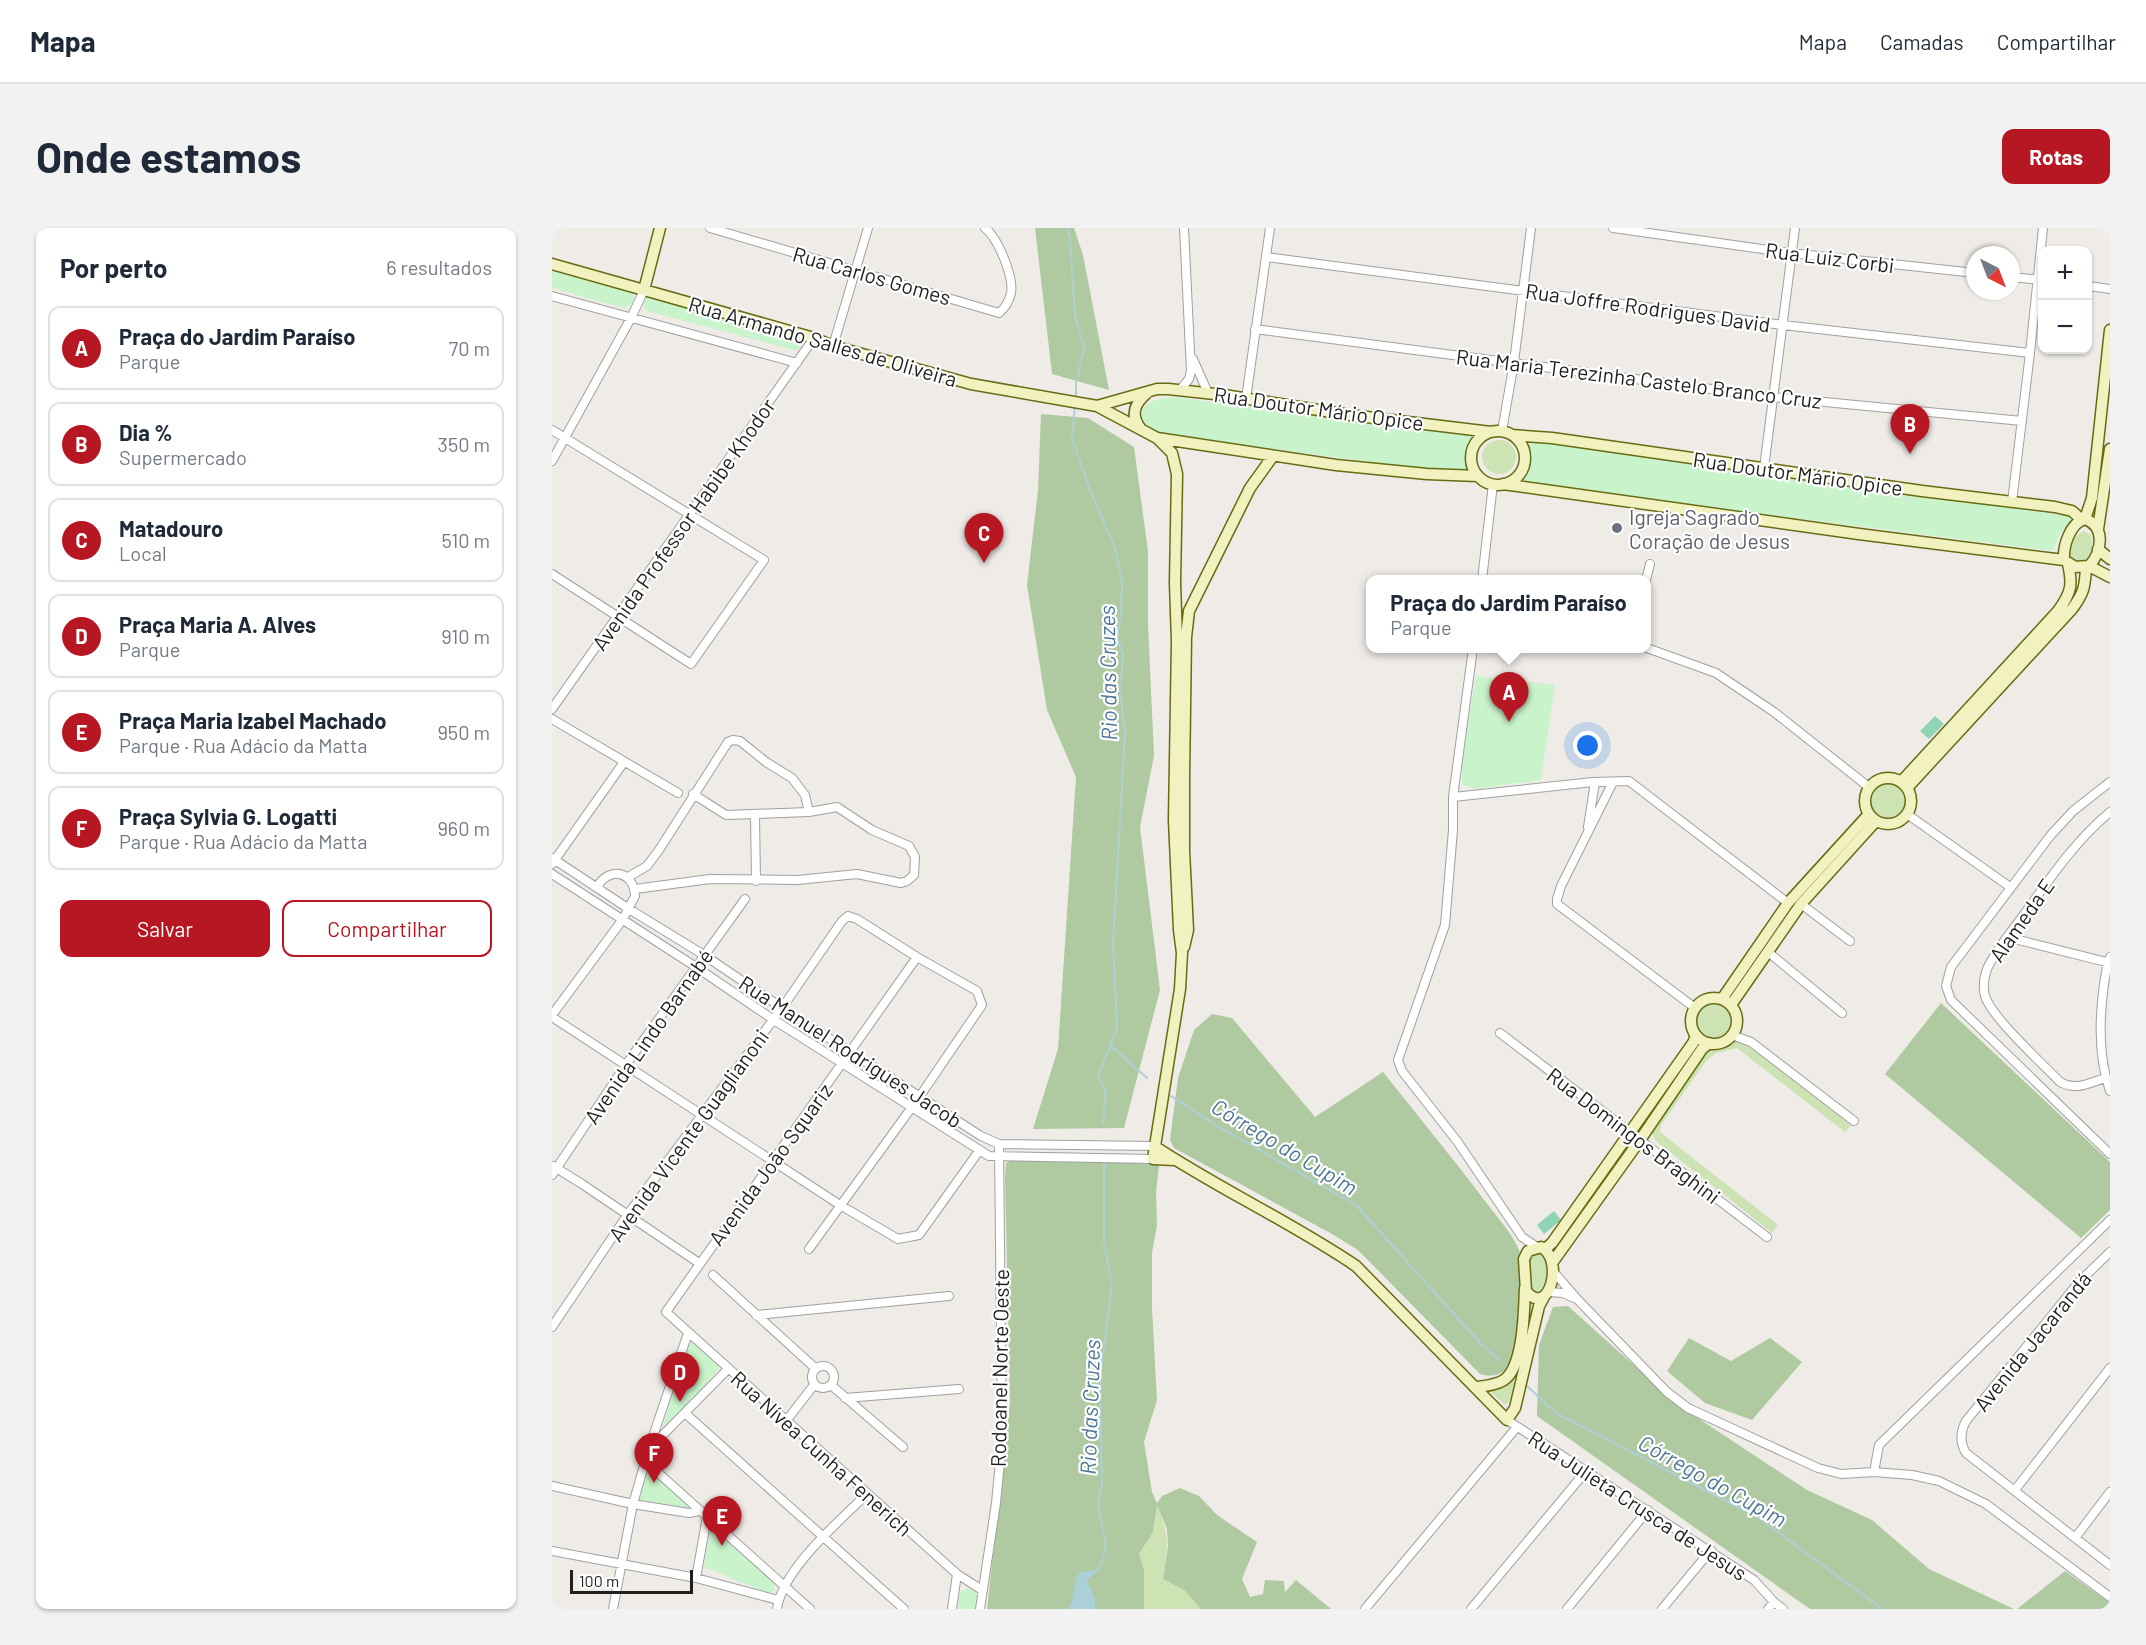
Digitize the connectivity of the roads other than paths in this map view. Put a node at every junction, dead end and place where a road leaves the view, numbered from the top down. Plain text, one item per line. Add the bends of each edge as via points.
1 (660, 228) edge
2 (710, 228) edge
3 (868, 228) edge
4 (986, 228) edge
5 (1184, 228) edge
6 (1270, 228) edge
7 (1531, 228) edge
8 (1613, 228) edge
9 (1795, 228) edge
10 (2043, 228) edge
11 (2042, 246) edge
12 (1791, 253) junction
13 (1266, 257) junction
14 (552, 264) edge
15 (856, 270) junction
16 (1966, 272) edge
17 (2020, 278) edge
18 (2038, 280) edge
19 (2092, 287) edge
20 (2110, 289) edge
21 (644, 290) junction
22 (1524, 291) junction
23 (2038, 294) edge
24 (552, 296) edge
25 (631, 318) junction
26 (1783, 325) junction
27 (1255, 329) junction
28 (2110, 330) edge
29 (814, 338) junction
30 (833, 346) junction
31 (2030, 352) junction
32 (1192, 357) junction
33 (1514, 362) junction
34 (797, 363) junction
35 (1180, 390) junction
36 (1148, 392) junction
37 (1208, 393) junction
38 (1772, 397) junction
39 (1246, 399) junction
40 (1092, 404) junction
41 (2022, 421) junction
42 (1141, 429) junction
43 (552, 430) edge
44 (1501, 432) junction
45 (564, 438) junction
46 (1157, 438) junction
47 (2110, 449) edge
48 (1272, 456) junction
49 (552, 461) edge
50 (1764, 468) junction
51 (1478, 476) junction
52 (1498, 484) junction
53 (2012, 502) junction
54 (689, 514) junction
55 (2083, 520) junction
56 (2102, 540) edge
57 (2110, 559) edge
58 (2066, 562) junction
59 (1650, 564) dead end
60 (2088, 567) junction
61 (552, 574) edge
62 (1483, 575) edge
63 (1647, 575) edge
64 (2110, 577) edge
65 (618, 616) junction
66 (1651, 649) edge
67 (1472, 653) edge
68 (552, 709) edge
69 (552, 719) edge
70 (624, 762) junction
71 (1595, 782) junction
72 (1613, 782) junction
73 (2110, 782) edge
74 (1904, 785) junction
75 (1870, 788) junction
76 (678, 793) dead end
77 (693, 794) junction
78 (1453, 797) junction
79 (809, 812) junction
80 (2110, 812) edge
81 (1907, 814) junction
82 (755, 816) junction
83 (1873, 817) junction
84 (1586, 837) junction
85 (553, 861) edge
86 (552, 874) edge
87 (628, 878) junction
88 (756, 881) junction
89 (597, 887) junction
90 (2010, 887) junction
91 (635, 889) junction
92 (745, 899) dead end
93 (1788, 903) junction
94 (1801, 904) junction
95 (629, 909) junction
96 (623, 918) junction
97 (2007, 937) junction
98 (1850, 940) dead end
99 (1768, 952) junction
100 (1182, 953) junction
101 (704, 955) junction
102 (916, 957) junction
103 (2109, 961) edge
104 (696, 967) junction
105 (1726, 1002) junction
106 (782, 1008) junction
107 (1695, 1008) junction
108 (1842, 1013) dead end
109 (552, 1016) edge
110 (774, 1020) junction
111 (1500, 1033) dead end
112 (1695, 1033) junction
113 (1732, 1035) junction
114 (1709, 1043) junction
115 (850, 1052) junction
116 (842, 1064) junction
117 (625, 1066) junction
118 (2105, 1077) junction
119 (2110, 1091) edge
120 (920, 1096) junction
121 (911, 1107) junction
122 (702, 1114) junction
123 (1854, 1121) dead end
124 (1631, 1133) junction
125 (1640, 1140) junction
126 (999, 1144) junction
127 (1154, 1146) junction
128 (979, 1151) junction
129 (2110, 1154) edge
130 (999, 1157) junction
131 (772, 1159) junction
132 (1153, 1160) junction
133 (1175, 1160) junction
134 (553, 1170) edge
135 (840, 1205) junction
136 (628, 1214) junction
137 (2110, 1220) edge
138 (1522, 1237) junction
139 (1767, 1237) dead end
140 (1541, 1248) junction
141 (809, 1249) dead end
142 (2110, 1252) edge
143 (1524, 1259) junction
144 (699, 1263) junction
145 (1552, 1267) junction
146 (712, 1275) dead end
147 (1525, 1288) junction
148 (1547, 1294) junction
149 (949, 1296) dead end
150 (1578, 1300) junction
151 (666, 1312) joint
152 (756, 1315) junction
153 (552, 1327) edge
154 (688, 1333) junction
155 (815, 1368) junction
156 (2110, 1368) edge
157 (728, 1369) junction
158 (814, 1385) junction
159 (831, 1385) junction
160 (1477, 1387) junction
161 (959, 1389) dead end
162 (845, 1398) junction
163 (686, 1414) junction
164 (1507, 1420) junction
165 (786, 1421) junction
166 (1516, 1427) junction
167 (903, 1447) dead end
168 (649, 1448) junction
169 (645, 1461) junction
170 (1586, 1471) junction
171 (1874, 1472) junction
172 (552, 1486) edge
173 (2015, 1490) junction
174 (2110, 1492) edge
175 (867, 1494) junction
176 (633, 1504) junction
177 (1648, 1510) junction
178 (699, 1511) junction
179 (707, 1517) junction
180 (822, 1537) junction
181 (2075, 1538) junction
182 (1711, 1550) junction
183 (552, 1551) edge
184 (623, 1565) junction
185 (2110, 1565) edge
186 (957, 1574) junction
187 (696, 1578) junction
188 (784, 1585) junction
189 (982, 1590) junction
190 (2110, 1597) edge
191 (778, 1605) edge
192 (1771, 1606) edge
193 (613, 1609) edge
194 (810, 1609) edge
195 (904, 1609) edge
196 (952, 1609) edge
197 (980, 1609) edge
198 (1365, 1609) edge
199 (1471, 1609) edge
200 (1567, 1609) edge
201 (1662, 1609) edge
202 (1783, 1609) edge

1 - 21 street
2 - 15 street, Rua Carlos Gomes
3 - 15 street
4 - 15 street, Rua Carlos Gomes via 1008,267 1012,292 1006,308 999,313
5 - 32 street
6 - 13 street
7 - 22 street
8 - 12 street, Rua Luiz Corbi
9 - 12 street
10 - 11 street
12 - 16 street, Rua Luiz Corbi
12 - 26 street
13 - 22 street, Rua Joffre Rodrigues David
13 - 27 street
14 - 21 street, Rua Armando Salles de Oliveira
15 - 30 street
17 - 18 street
19 - 20 street
21 - 25 street
21 - 29 street, Rua Armando Salles de Oliveira
22 - 26 street, Rua Joffre Rodrigues David
22 - 33 street
23 - 31 street
24 - 25 street
25 - 34 street
25 - 45 street
26 - 31 street, Rua Joffre Rodrigues David
26 - 38 street
27 - 33 street, Rua Maria Terezinha Castelo Branco Cruz
27 - 39 street
28 - 55 street via 2092,498
29 - 30 street, Rua Armando Salles de Oliveira
29 - 34 street, Avenida Professor Habibe Khodor
30 - 40 street, Rua Armando Salles de Oliveira via 971,384
31 - 41 street
32 - 35 street via 1189,379
32 - 37 street
33 - 38 street, Rua Maria Terezinha Castelo Branco Cruz
33 - 44 street
34 - 54 street, Avenida Professor Habibe Khodor
35 - 36 street, Rua Doutor Mário Opice
35 - 37 street, Rua Doutor Mário Opice
36 - 40 street, Rua Doutor Mário Opice
36 - 42 street via 1134,412
37 - 39 street, Rua Doutor Mário Opice
38 - 41 street, Rua Maria Terezinha Castelo Branco Cruz
38 - 50 street
39 - 44 street, Rua Doutor Mário Opice
40 - 42 street
41 - 53 street
42 - 46 street
43 - 45 street
44 - 50 street, Rua Doutor Mário Opice
44 - 51 street via 1482,436 1474,444 1472,466
44 - 52 street via 1519,441 1524,461 1514,479
45 - 49 street
45 - 54 street
46 - 48 street
46 - 100 street via 1172,453 1177,474 1174,820
47 - 56 street
48 - 51 street
48 - 100 street via 1250,488 1189,611 1184,778 1188,930
50 - 53 street, Rua Doutor Mário Opice
51 - 52 street
52 - 58 street
52 - 62 street
53 - 55 street, Rua Doutor Mário Opice via 2072,511
54 - 65 street, Avenida Professor Habibe Khodor
54 - 65 street via 764,560 691,664
55 - 56 street via 2093,522
55 - 58 street via 2067,539
56 - 57 street
56 - 60 street
58 - 60 street
58 - 74 street via 2071,588 2058,611
59 - 63 street
60 - 64 street
60 - 74 street via 2085,588 2072,609
61 - 65 street
65 - 68 street, Avenida Professor Habibe Khodor
66 - 75 street via 1716,673 1774,711
67 - 78 street
69 - 70 street
70 - 76 street
70 - 85 street
71 - 72 street
71 - 78 street
71 - 84 street
72 - 84 street
72 - 93 street via 1629,781 1645,791
73 - 90 street via 2073,811
74 - 75 street via 1884,779
74 - 81 street via 1911,796
75 - 83 street via 1866,806
77 - 79 street via 728,742 736,740 792,777 805,795
77 - 82 street via 726,815
77 - 87 street via 659,850 646,866
78 - 138 street via 1445,925 1398,1060 1402,1071 1457,1141
79 - 82 street
79 - 88 street via 837,807 872,830 909,846 915,856 914,875 901,883 857,874
80 - 97 street, Alameda E via 2093,825 2066,857
81 - 83 street via 1893,824
81 - 90 street
82 - 88 street
83 - 93 street
83 - 94 street
84 - 107 street via 1557,904
85 - 89 street, Rua Manuel Rodrigues Jacob
86 - 96 street, Rua Manuel Rodrigues Jacob
87 - 89 street via 615,873 608,875
87 - 91 street
88 - 91 street via 710,879
89 - 95 street, Rua Manuel Rodrigues Jacob
90 - 129 street via 1951,967 1946,986 1951,1000
91 - 95 street
92 - 101 street, Avenida Lindo Barnabé
93 - 105 street
94 - 98 street
94 - 99 street
95 - 96 street
95 - 101 street, Rua Manuel Rodrigues Jacob
96 - 104 street, Rua Manuel Rodrigues Jacob
96 - 109 street
97 - 103 street
97 - 118 street, Alameda E via 1986,971 1985,995 1995,1014 2066,1086 2078,1087
99 - 105 street
99 - 108 street
100 - 127 street via 1180,989
101 - 104 street, Avenida Lindo Barnabé
101 - 106 street, Rua Manuel Rodrigues Jacob
102 - 106 street, Avenida Vicente Guaglianoni via 848,916
102 - 115 street, Avenida João Squariz
102 - 120 street via 977,991 982,1005
103 - 118 street via 2100,1024
104 - 110 street, Rua Manuel Rodrigues Jacob
104 - 117 street, Avenida Lindo Barnabé
105 - 107 street via 1708,999
105 - 113 street via 1737,1019
106 - 110 street, Avenida Vicente Guaglianoni
106 - 115 street, Rua Manuel Rodrigues Jacob
107 - 112 street via 1691,1015
109 - 117 street
110 - 116 street, Rua Manuel Rodrigues Jacob
110 - 122 street, Avenida Vicente Guaglianoni
111 - 124 street, Rua Domingos Braghini
112 - 114 street
112 - 124 street via 1694,1043
113 - 114 street
113 - 123 street via 1751,1042
114 - 125 street
115 - 116 street, Avenida João Squariz
115 - 120 street, Rua Manuel Rodrigues Jacob
116 - 121 street, Rua Manuel Rodrigues Jacob
116 - 131 street, Avenida João Squariz
117 - 122 street
117 - 134 street, Avenida Lindo Barnabé
118 - 119 street
120 - 121 street
120 - 126 street, Rua Manuel Rodrigues Jacob
121 - 128 street, Rua Manuel Rodrigues Jacob
121 - 135 street
122 - 131 street
122 - 136 street, Avenida Vicente Guaglianoni
124 - 125 street, Rua Domingos Braghini
124 - 140 street via 1552,1243
125 - 139 street, Rua Domingos Braghini
125 - 145 street via 1560,1249
126 - 127 street, Rua Manuel Rodrigues Jacob
126 - 130 street, Rodoanel Norte Oeste
127 - 132 street
127 - 133 street, Rua Manuel Rodrigues Jacob
128 - 130 street, Rua Manuel Rodrigues Jacob
128 - 135 street via 919,1235 898,1239
130 - 132 street, Rua Manuel Rodrigues Jacob
130 - 189 street, Rodoanel Norte Oeste via 1002,1441
131 - 135 street
131 - 144 street, Avenida João Squariz
132 - 133 street, Rua Manuel Rodrigues Jacob
133 - 160 street, Rua Manuel Rodrigues Jacob via 1356,1266
134 - 136 street
135 - 141 street
136 - 144 street
136 - 153 street, Avenida Vicente Guaglianoni
137 - 171 street via 1879,1445
138 - 140 street
138 - 143 street
140 - 143 street via 1528,1251
140 - 145 street via 1550,1254
142 - 173 street, Avenida Jacarandá via 2079,1282 1966,1421 1962,1437 1966,1453
143 - 147 street
144 - 151 street, Avenida João Squariz
145 - 148 street
145 - 150 street
146 - 152 street
147 - 148 street via 1532,1297
147 - 160 street via 1524,1324 1514,1367 1504,1380
148 - 150 street via 1563,1293
148 - 164 street via 1539,1306 1515,1408
149 - 152 street
150 - 171 street via 1667,1392 1688,1408 1818,1468 1841,1474
151 - 154 street, Rua Nívea Cunha Fenerich
152 - 155 street
154 - 157 street, Rua Nívea Cunha Fenerich
154 - 168 street
155 - 158 street via 811,1377
155 - 159 street via 831,1368 835,1377
156 - 173 street
157 - 163 street
157 - 165 street, Rua Nívea Cunha Fenerich
158 - 159 street via 823,1389
158 - 165 street
159 - 162 street
160 - 164 street, Rua Manuel Rodrigues Jacob
161 - 162 street
162 - 167 street
163 - 168 street
163 - 180 street
164 - 166 street, Rua Manuel Rodrigues Jacob
165 - 175 street, Rua Nívea Cunha Fenerich
166 - 170 street, Rua Julieta Crusca de Jesus
166 - 198 street
168 - 169 street
169 - 176 street
169 - 178 street
170 - 177 street, Rua Julieta Crusca de Jesus
170 - 199 street
171 - 190 street via 1912,1474 1939,1481 1986,1504
172 - 176 street
173 - 181 street
174 - 181 street
175 - 180 street
175 - 186 street, Rua Nívea Cunha Fenerich
176 - 178 street via 689,1513
176 - 184 street
177 - 182 street, Rua Julieta Crusca de Jesus
177 - 200 street
178 - 179 street
179 - 187 street
179 - 188 street
180 - 188 street
180 - 195 street
181 - 185 street
182 - 192 street, Rua Julieta Crusca de Jesus via 1754,1580
182 - 201 street
183 - 184 street
184 - 187 street
184 - 193 street
186 - 189 street, Rua Nívea Cunha Fenerich
186 - 196 street
187 - 191 street
188 - 191 street
188 - 194 street
189 - 197 street, Rodoanel Norte Oeste
192 - 202 street, Rua Julieta Crusca de Jesus

